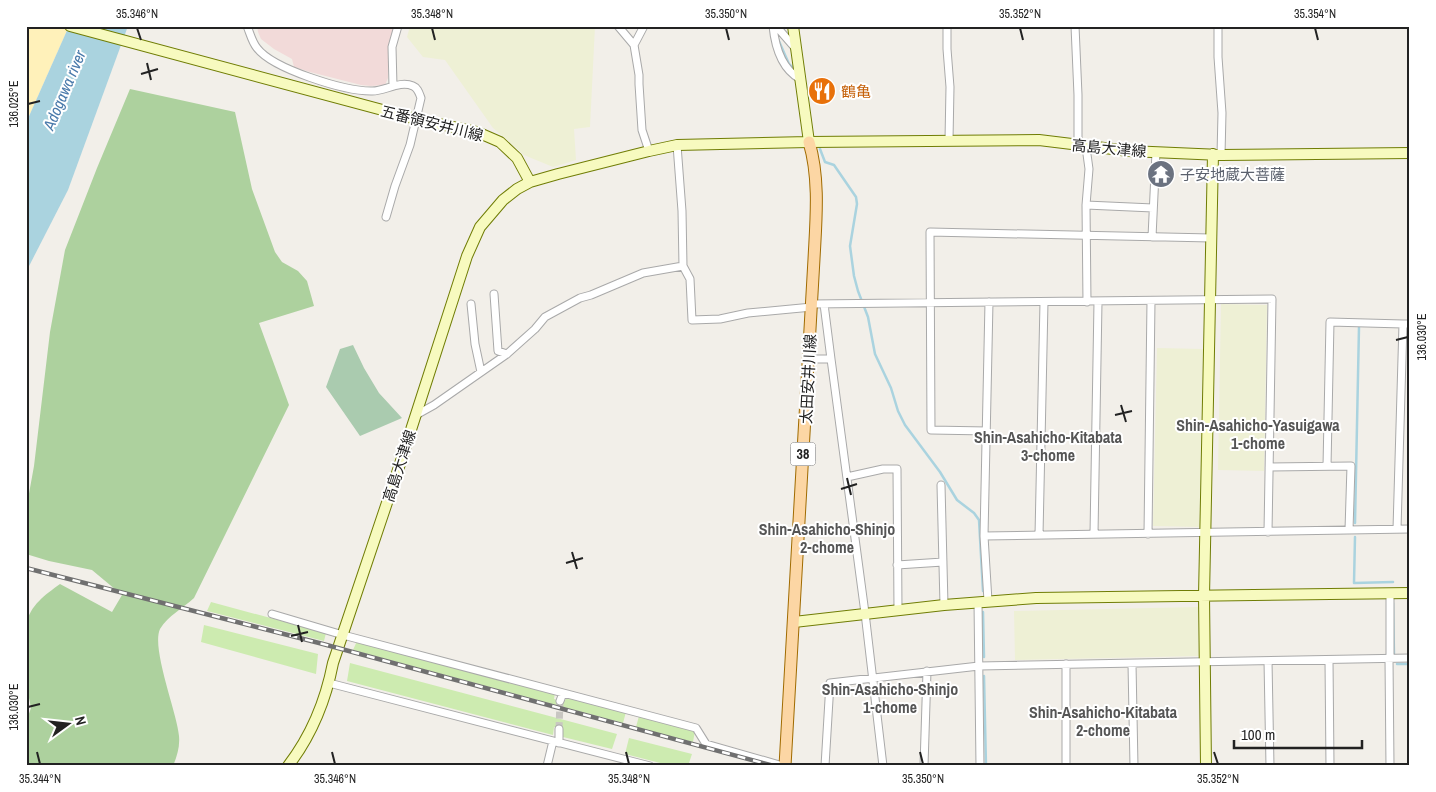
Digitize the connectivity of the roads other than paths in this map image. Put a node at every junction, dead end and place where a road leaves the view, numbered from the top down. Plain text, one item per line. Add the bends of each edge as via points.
1 (70, 26) edge
2 (247, 26) edge
3 (398, 26) edge
4 (618, 26) edge
5 (644, 26) edge
6 (774, 26) edge
7 (792, 26) edge
8 (947, 26) edge
9 (1074, 26) edge
10 (1218, 26) edge
11 (634, 45) junction
12 (796, 50) junction
13 (800, 80) junction
14 (393, 86) junction
15 (416, 119) junction
16 (949, 140) junction
17 (809, 142) junction
18 (677, 145) junction
19 (1082, 146) junction
20 (649, 151) junction
21 (1156, 152) junction
22 (1410, 153) edge
23 (1217, 154) junction
24 (530, 182) junction
25 (1086, 205) junction
26 (1153, 208) junction
27 (386, 218) dead end
28 (1086, 235) junction
29 (1152, 237) junction
30 (1211, 238) junction
31 (683, 266) junction
32 (494, 294) dead end
33 (1210, 300) junction
34 (1151, 301) junction
35 (930, 302) junction
36 (989, 302) junction
37 (1044, 302) junction
38 (1087, 302) junction
39 (1098, 302) junction
40 (471, 304) dead end
41 (824, 304) junction
42 (812, 306) junction
43 (1407, 324) edge
44 (507, 354) junction
45 (831, 359) junction
46 (809, 360) junction
47 (482, 372) junction
48 (416, 415) junction
49 (987, 431) junction
50 (1327, 466) junction
51 (1269, 467) junction
52 (846, 476) junction
53 (941, 485) dead end
54 (1410, 528) edge
55 (1397, 529) junction
56 (1349, 530) junction
57 (1268, 532) junction
58 (1205, 533) junction
59 (1094, 534) junction
60 (1148, 534) junction
61 (1039, 535) junction
62 (984, 536) junction
63 (943, 562) junction
64 (897, 565) junction
65 (1410, 593) edge
66 (1390, 594) junction
67 (1204, 596) junction
68 (988, 601) junction
69 (978, 602) junction
70 (944, 605) junction
71 (898, 610) junction
72 (864, 613) junction
73 (272, 614) dead end
74 (794, 622) junction
75 (343, 635) junction
76 (1410, 658) edge
77 (1390, 659) junction
78 (1329, 660) junction
79 (1268, 661) junction
80 (1205, 662) junction
81 (1066, 664) junction
82 (1132, 664) junction
83 (979, 666) junction
84 (928, 672) junction
85 (872, 678) junction
86 (330, 683) junction
87 (563, 693) junction
88 (560, 701) tunnel mouth
89 (559, 729) tunnel mouth
90 (556, 742) junction
91 (288, 766) edge
92 (547, 766) edge
93 (650, 766) edge
94 (784, 766) edge
95 (825, 766) edge
96 (883, 766) edge
97 (924, 766) edge
98 (980, 766) edge
99 (1066, 766) edge
100 (1134, 766) edge
101 (1206, 766) edge
102 (1270, 766) edge
103 (1330, 766) edge
104 (1390, 766) edge

1 - 15 main road, 五番領安井川線
2 - 14 street via 257,48 272,60 302,75 352,90 373,92
3 - 14 street via 392,47
4 - 11 street
5 - 11 street
6 - 12 street
6 - 13 street via 777,50 792,74
7 - 12 main road
8 - 16 street
9 - 19 street
10 - 23 street via 1222,113
11 - 20 street via 642,130
12 - 13 main road
13 - 17 main road
14 - 15 street via 405,84 419,91 421,98
15 - 24 main road, 五番領安井川線 via 477,132 500,142 517,158
15 - 27 street
16 - 17 main road, 高島大津線
16 - 19 main road, 高島大津線 via 1039,140
17 - 18 main road
17 - 42 main road, 太田安井川線 / 38 via 816,204
18 - 20 main road
18 - 31 street
19 - 21 main road, 高島大津線
19 - 25 street via 1089,169
20 - 24 main road
21 - 23 main road, 高島大津線
21 - 26 street
22 - 23 main road, 高島大津線
23 - 30 main road
24 - 48 main road, 高島大津線 via 503,200 480,227 467,256
25 - 26 street
25 - 28 street
26 - 29 street
28 - 29 street
28 - 35 street via 930,232
28 - 38 street
29 - 30 street
30 - 33 main road
31 - 42 street via 690,278 692,320
31 - 44 street via 643,273 580,298 545,317
32 - 44 street via 498,351
33 - 34 street
33 - 51 street via 1272,299
33 - 58 main road
34 - 39 street
34 - 60 street
35 - 36 street
35 - 41 street
35 - 49 street via 931,430
36 - 37 street
36 - 49 street
37 - 38 street
37 - 61 street
38 - 39 street
39 - 59 street
40 - 47 street
41 - 42 street
41 - 45 street
42 - 46 main road, 太田安井川線 / 38
43 - 50 street via 1330,322
43 - 55 street
44 - 47 street
45 - 46 street
45 - 52 street
46 - 74 main road, 太田安井川線 / 38
47 - 48 street
48 - 75 main road, 高島大津線
49 - 62 street
50 - 51 street
50 - 56 street via 1350,466
51 - 57 street
52 - 64 street via 883,468 897,469
52 - 72 street
53 - 63 street
54 - 55 street
55 - 56 street
56 - 57 street
57 - 58 street
58 - 60 street
58 - 67 main road
59 - 60 street
59 - 61 street
61 - 62 street
62 - 68 street
63 - 64 street
63 - 70 street
64 - 71 street
65 - 66 main road
66 - 67 main road
66 - 77 street
67 - 68 main road
67 - 80 main road
68 - 69 main road
69 - 70 main road
69 - 83 street
70 - 71 main road
71 - 72 main road
72 - 74 main road
72 - 85 street
73 - 75 street
74 - 94 main road, 太田安井川線 / 38
75 - 86 main road, 高島大津線
75 - 87 street
76 - 77 street
77 - 78 street
77 - 104 street
78 - 79 street
78 - 103 street
79 - 80 street
79 - 102 street
80 - 82 street
80 - 101 main road
81 - 82 street
81 - 83 street
81 - 99 street
82 - 100 street
83 - 84 street
83 - 98 street
84 - 85 street
84 - 97 street
85 - 95 street via 830,683
85 - 96 street
86 - 90 street
86 - 91 main road, 高島大津線 via 310,734
87 - 88 street
87 - 94 street via 696,728 706,744
89 - 90 street
90 - 92 street
90 - 93 street

